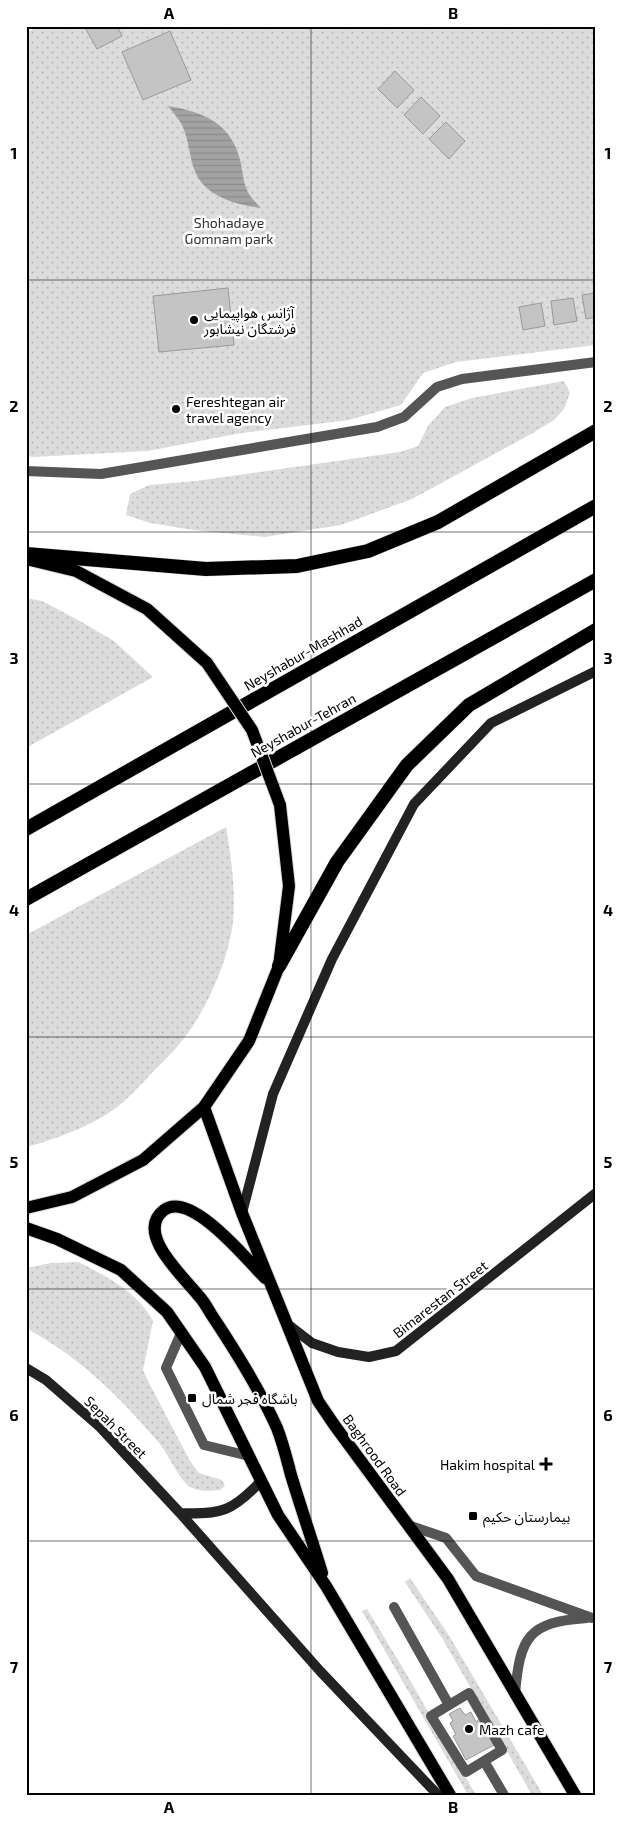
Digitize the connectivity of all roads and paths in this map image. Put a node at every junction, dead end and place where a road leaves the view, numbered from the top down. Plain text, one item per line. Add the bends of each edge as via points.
1 (596, 362) edge
2 (596, 431) edge
3 (26, 471) edge
4 (596, 506) edge
5 (26, 554) edge
6 (26, 559) edge
7 (596, 580) edge
8 (596, 630) edge
9 (596, 671) edge
10 (26, 829) edge
11 (26, 900) edge
12 (279, 966) junction
13 (204, 1108) junction
14 (596, 1192) edge
15 (26, 1208) edge
16 (242, 1213) junction
17 (26, 1228) edge
18 (268, 1282) junction
19 (285, 1322) junction
20 (181, 1333) junction
21 (26, 1368) edge
22 (249, 1456) junction
23 (261, 1481) junction
24 (180, 1514) junction
25 (408, 1525) junction
26 (326, 1586) junction
27 (394, 1607) dead end
28 (594, 1618) edge
29 (515, 1694) junction
30 (449, 1705) junction
31 (484, 1761) junction
32 (438, 1795) edge
33 (450, 1795) edge
34 (504, 1795) edge
35 (575, 1795) edge

1 - 3 street via 462,379 437,387 404,417 377,427 101,474
2 - 5 highway via 438,522 368,551 297,566 206,569
4 - 10 highway, Neyshabur-Mashhad
6 - 12 main road, bridge via 76,572 147,609 207,663 252,730 280,805 289,886
7 - 11 highway, Neyshabur-Tehran
8 - 12 highway via 469,705 406,765 337,862
9 - 16 main road via 491,723 414,804 332,959 273,1094
12 - 13 main road via 250,1041
13 - 15 main road via 143,1160 72,1198
13 - 16 main road, Baghrood Road
14 - 19 main road, Bimarestan Street via 396,1351 369,1357 338,1352 312,1343
16 - 18 main road, Baghrood Road
17 - 20 main road via 121,1270 167,1312
18 - 19 main road, Baghrood Road
18 - 26 main road via 218,1230 193,1212 178,1207 165,1210 157,1219 154,1230 160,1248 204,1303 239,1356 277,1429
19 - 25 main road, Baghrood Road via 318,1401
20 - 22 main road via 205,1367
20 - 22 street via 166,1368 204,1445
21 - 24 main road, Sepah Street via 46,1380 100,1427
22 - 23 main road
23 - 24 main road via 234,1506 217,1512
23 - 26 main road via 278,1514
24 - 32 main road, Sepah Street via 320,1671
25 - 28 street via 446,1538 476,1576
25 - 29 main road, Baghrood Road via 448,1579
26 - 33 main road
27 - 30 street
28 - 29 street via 562,1620 545,1625 532,1635 522,1649
29 - 35 main road, Baghrood Road
30 - 31 street via 431,1716 466,1772
30 - 31 street via 469,1693 502,1750
31 - 34 street

